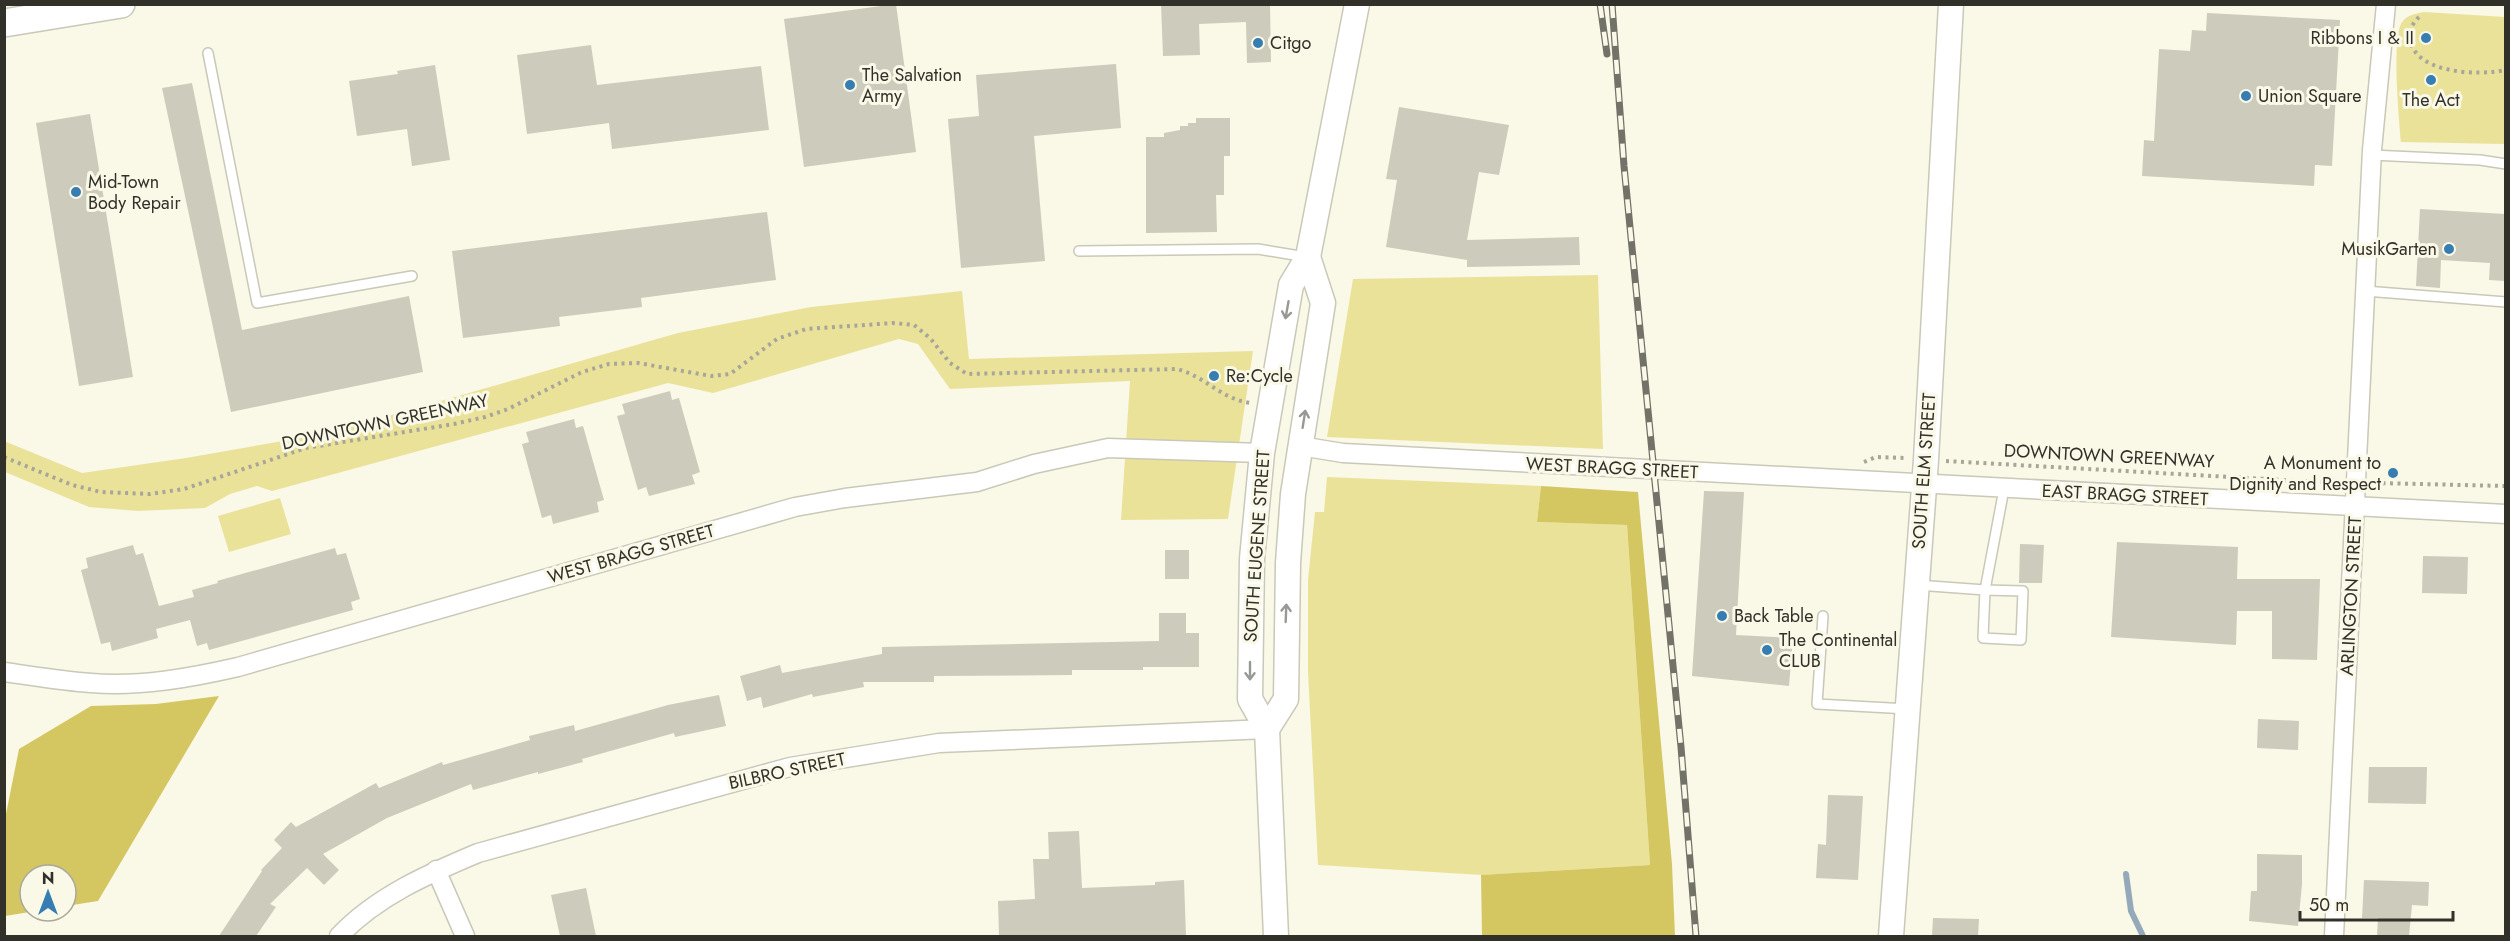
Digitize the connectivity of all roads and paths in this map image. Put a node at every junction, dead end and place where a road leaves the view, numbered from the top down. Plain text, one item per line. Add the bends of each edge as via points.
1 (121, 4) edge
2 (1357, 4) edge
3 (1951, 4) edge
4 (2386, 4) edge
5 (116, 5) edge
6 (2419, 17) dead end
7 (4, 23) edge
8 (208, 53) dead end
9 (2505, 70) edge
10 (2371, 156) junction
11 (2505, 164) edge
12 (1078, 251) dead end
13 (1308, 257) junction
14 (412, 276) dead end
15 (2365, 291) junction
16 (2505, 302) edge
17 (1270, 405) junction
18 (1300, 446) junction
19 (1262, 453) junction
20 (4, 457) edge
21 (1926, 460) junction
22 (1826, 480) junction
23 (2356, 483) junction
24 (1924, 485) junction
25 (2505, 486) edge
26 (2004, 489) junction
27 (2356, 507) junction
28 (2505, 514) edge
29 (1917, 585) junction
30 (1986, 590) junction
31 (1823, 616) dead end
32 (4, 672) edge
33 (1908, 709) junction
34 (1268, 729) junction
35 (436, 870) junction
36 (339, 936) edge
37 (465, 936) edge
38 (1276, 936) edge
39 (1891, 936) edge
40 (2334, 936) edge

1 - 5 main road
2 - 13 main road, SOUTH EUGENE STREET
3 - 21 main road, SOUTH ELM STREET
4 - 10 street, ARLINGTON STREET
5 - 7 main road
6 - 9 path via 2410,33 2416,53 2459,72
8 - 14 lane via 257,303
10 - 11 lane
10 - 15 street, ARLINGTON STREET
12 - 13 lane via 1258,249
13 -> 17 main road, SOUTH EUGENE STREET via 1291,285
18 -> 13 main road, SOUTH EUGENE STREET via 1323,303
15 - 16 lane
15 - 23 street, ARLINGTON STREET
17 - 19 main road, SOUTH EUGENE STREET
17 - 20 path, DOWNTOWN GREENWAY via 1234,399 1198,376 1178,369 967,374 950,363 914,325 893,323 806,329 777,339 730,374 711,376 638,363 609,364 582,372 485,417 306,448 184,489 150,494 101,492 72,485
18 - 22 street, WEST BRAGG STREET via 1343,453
34 -> 18 main road, SOUTH EUGENE STREET via 1286,699 1288,563
19 - 32 street, WEST BRAGG STREET via 1108,448 1034,464 978,482 795,507 197,677 93,683
19 -> 34 main road, SOUTH EUGENE STREET via 1252,559 1250,699
21 - 22 path, DOWNTOWN GREENWAY via 1872,458 1843,476
21 - 23 path, DOWNTOWN GREENWAY
21 - 24 main road, SOUTH ELM STREET
22 - 24 street, WEST BRAGG STREET
23 - 25 path, DOWNTOWN GREENWAY
23 - 27 street, ARLINGTON STREET
24 - 26 street, EAST BRAGG STREET
24 - 29 main road, SOUTH ELM STREET
26 - 27 street, EAST BRAGG STREET
26 - 30 lane
27 - 28 street, EAST BRAGG STREET
27 - 40 street, ARLINGTON STREET
29 - 30 lane
29 - 33 main road, SOUTH ELM STREET
30 - 30 lane via 2023,591 2021,639 1983,638
31 - 33 lane via 1817,704
33 - 39 main road, SOUTH ELM STREET
34 - 35 street, BILBRO STREET via 939,742 790,767 478,854
34 - 38 main road, SOUTH EUGENE STREET
35 - 36 street, BILBRO STREET via 393,893 354,920
35 - 37 street

